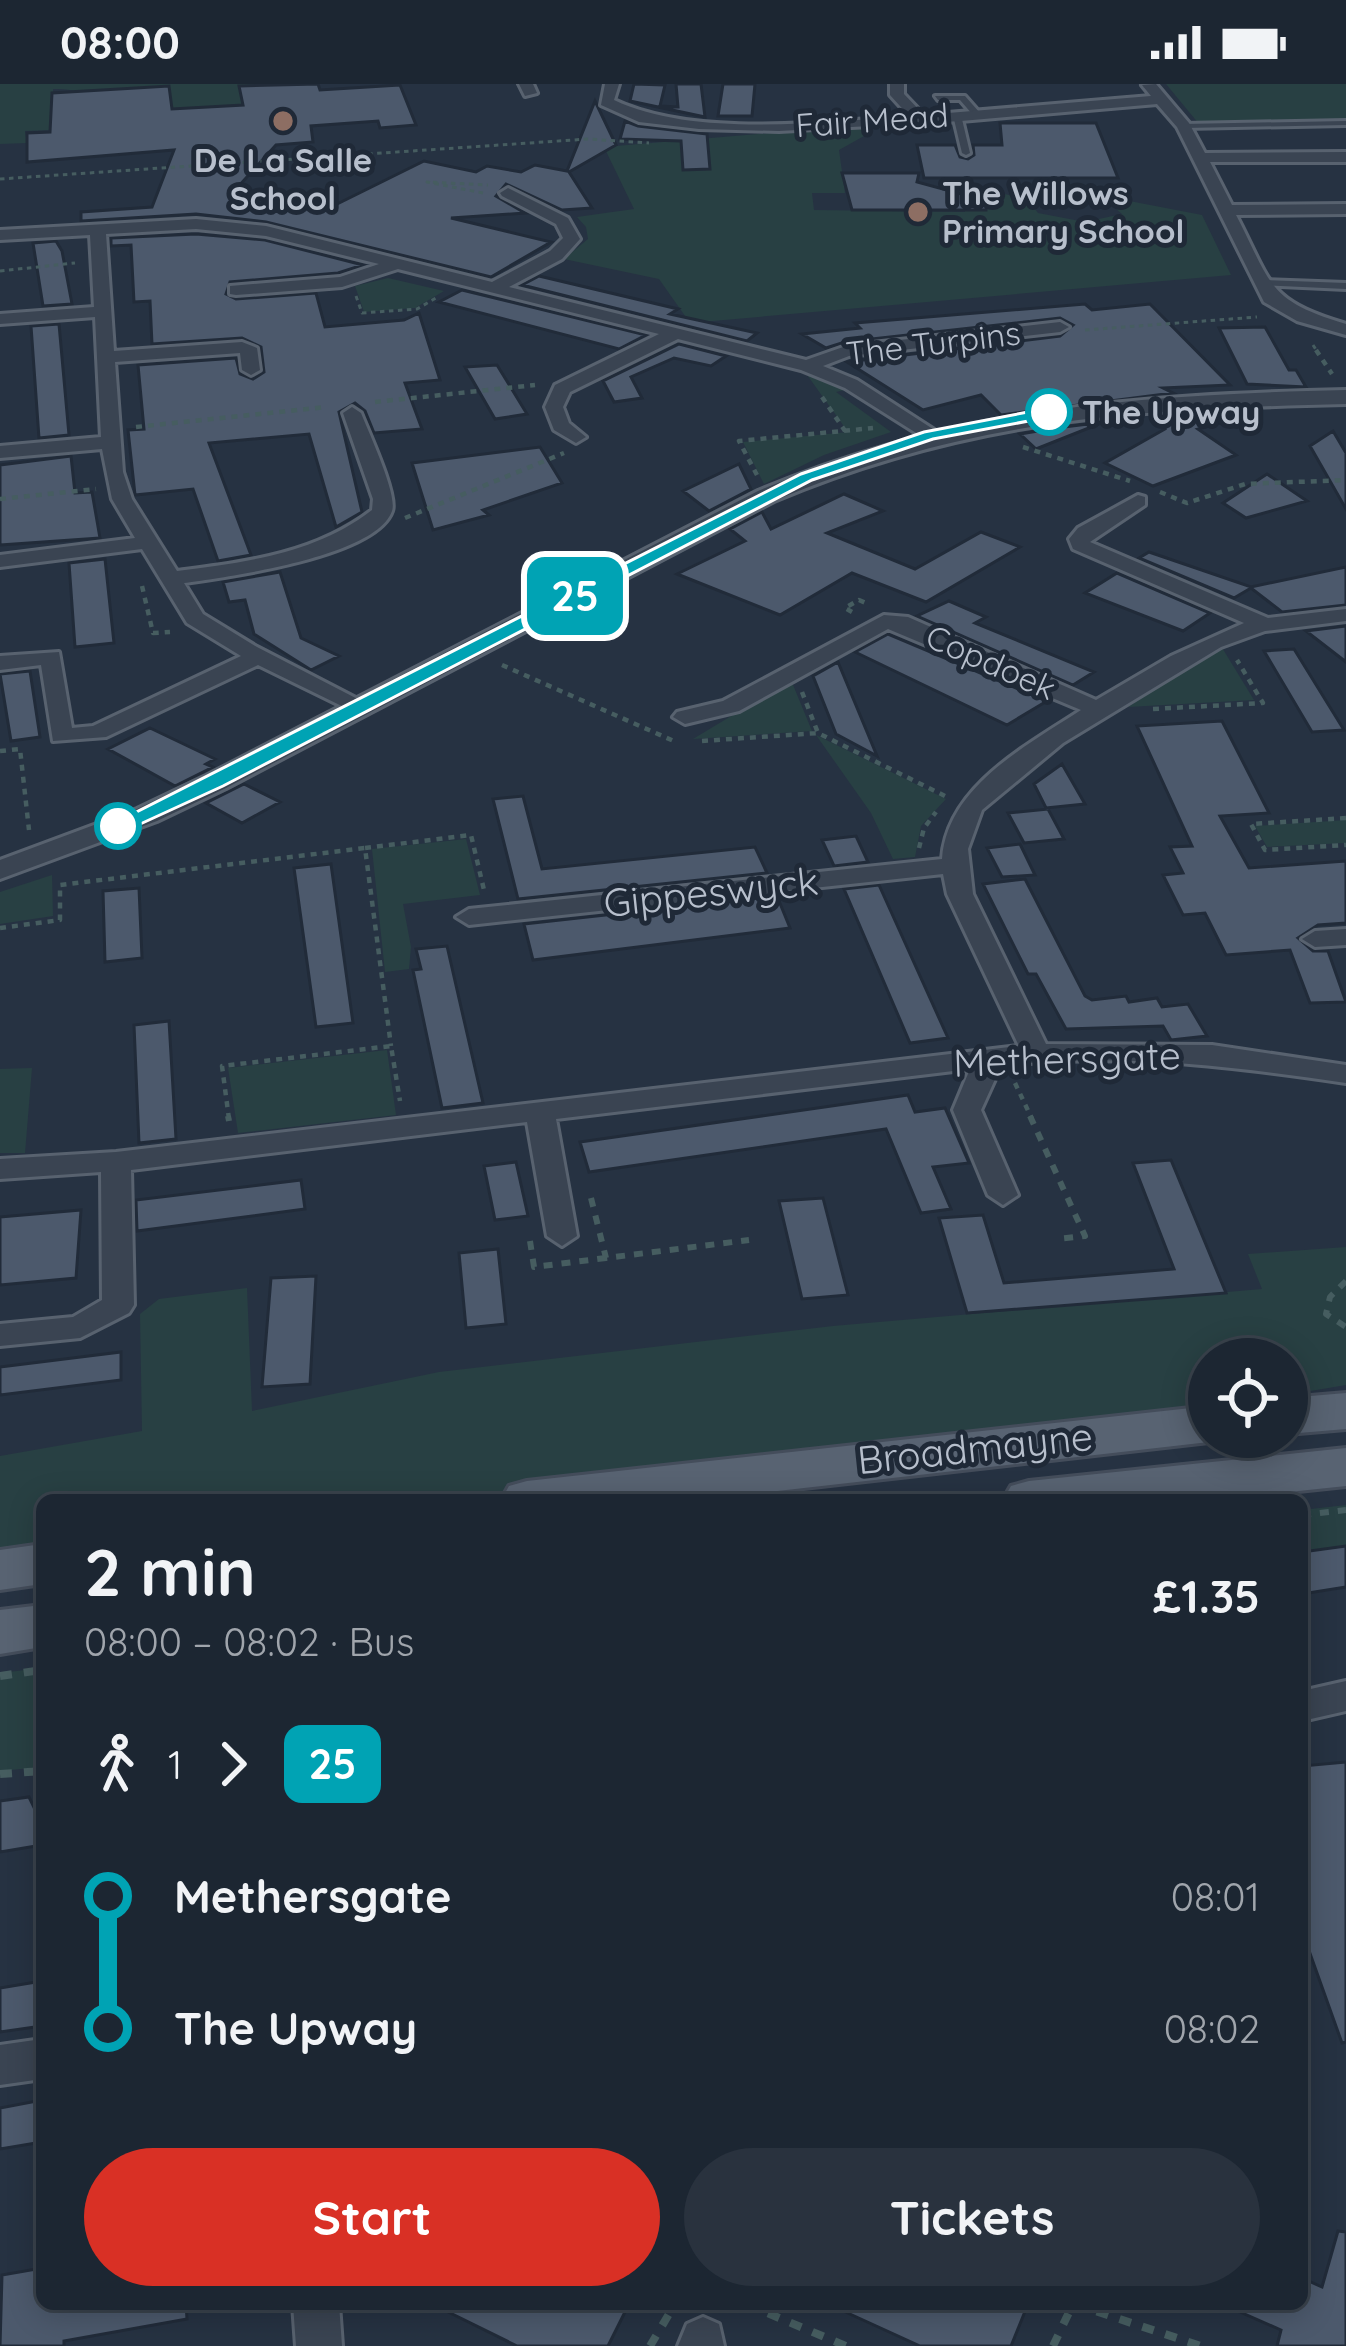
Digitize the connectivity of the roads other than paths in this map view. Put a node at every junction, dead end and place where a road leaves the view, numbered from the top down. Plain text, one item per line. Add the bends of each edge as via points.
1 (612, 84) edge
2 (897, 84) edge
3 (1148, 84) edge
4 (938, 98) dead end
5 (1163, 99) junction
6 (976, 113) junction
7 (957, 115) junction
8 (919, 118) junction
9 (1346, 123) edge
10 (1184, 126) junction
11 (966, 153) dead end
12 (1346, 157) edge
13 (1202, 158) junction
14 (497, 191) road end
15 (1346, 209) edge
16 (1229, 210) junction
17 (98, 230) junction
18 (0, 236) edge
19 (396, 264) junction
20 (1263, 283) junction
21 (1346, 286) edge
22 (494, 288) junction
23 (236, 290) dead end
24 (104, 311) junction
25 (0, 319) edge
26 (1060, 327) dead end
27 (1346, 330) edge
28 (676, 334) junction
29 (106, 357) junction
30 (807, 366) junction
31 (251, 370) dead end
32 (1345, 398) edge
33 (353, 407) road end
34 (118, 435) junction
35 (929, 435) junction
36 (576, 437) dead end
37 (0, 452) edge
38 (1139, 490) road end
39 (148, 542) junction
40 (0, 561) edge
41 (171, 578) junction
42 (870, 610) dead end
43 (1346, 615) edge
44 (900, 622) junction
45 (1264, 624) junction
46 (259, 656) junction
47 (0, 663) edge
48 (362, 707) junction
49 (1101, 711) junction
50 (685, 717) dead end
51 (952, 866) junction
52 (0, 870) edge
53 (469, 917) dead end
54 (1346, 937) edge
55 (1315, 939) dead end
56 (1036, 1053) junction
57 (1000, 1063) junction
58 (1346, 1074) edge
59 (540, 1112) junction
60 (116, 1162) junction
61 (0, 1169) edge
62 (1003, 1195) dead end
63 (562, 1236) dead end
64 (0, 1335) edge
65 (1346, 1411) edge
66 (1308, 1414) edge
67 (1188, 1426) edge
68 (1346, 1467) edge
69 (581, 1494) edge
70 (1087, 1494) edge
71 (36, 1565) edge
72 (0, 1570) edge
73 (36, 1627) edge
74 (0, 1632) edge
75 (1346, 1696) edge
76 (1308, 1705) edge
77 (36, 2060) edge
78 (0, 2066) edge
79 (316, 2310) edge
80 (319, 2346) edge

1 - 8 street, Fair Mead via 608,107 648,122 792,127
2 - 8 street
3 - 5 street
4 - 6 lane via 962,98
5 - 6 street, Fair Mead
5 - 10 street
6 - 7 street, Fair Mead
7 - 8 street, Fair Mead
7 - 11 lane
9 - 10 lane
10 - 13 street
12 - 13 street
13 - 16 street
14 - 22 street via 562,220 572,239
15 - 16 street
16 - 20 street
17 - 18 street
17 - 19 street via 233,226
17 - 24 street
19 - 22 street
19 - 23 street via 342,282
20 - 21 lane
20 - 27 street via 1280,305
22 - 28 street
24 - 25 street
24 - 29 street
26 - 30 street, The Turpins via 847,351
28 - 30 street
28 - 36 street via 562,389 554,407
29 - 31 street via 242,346
29 - 34 street
30 - 35 street
32 - 35 street via 1101,406
33 - 41 street via 387,517 310,551
34 - 37 street
34 - 39 street via 118,491
35 - 48 street via 766,496
38 - 45 street via 1084,532 1080,545
39 - 40 street
39 - 41 street
41 - 46 street via 195,618
42 - 44 street
43 - 45 street
44 - 49 street, Copdoek
44 - 50 street, Copdoek via 873,625 731,706
45 - 49 street via 1189,654
46 - 47 street via 98,732 62,736 51,658
46 - 48 street
48 - 52 street via 147,815
49 - 51 street via 995,782 971,808
51 - 53 street, Gippeswyck
51 - 56 street
54 - 55 street
56 - 57 street, Methersgate
56 - 58 street, Methersgate via 1212,1054
57 - 59 street, Methersgate
57 - 62 street via 976,1081 967,1110
59 - 60 street, Methersgate
59 - 63 street
60 - 61 street, Methersgate
60 - 64 street via 118,1305 80,1327
65 - 66 main road
67 - 69 main road, Broadmayne
68 - 70 main road, Broadmayne
71 - 72 main road
73 - 74 main road
75 - 76 street
77 - 78 street
79 - 80 street

